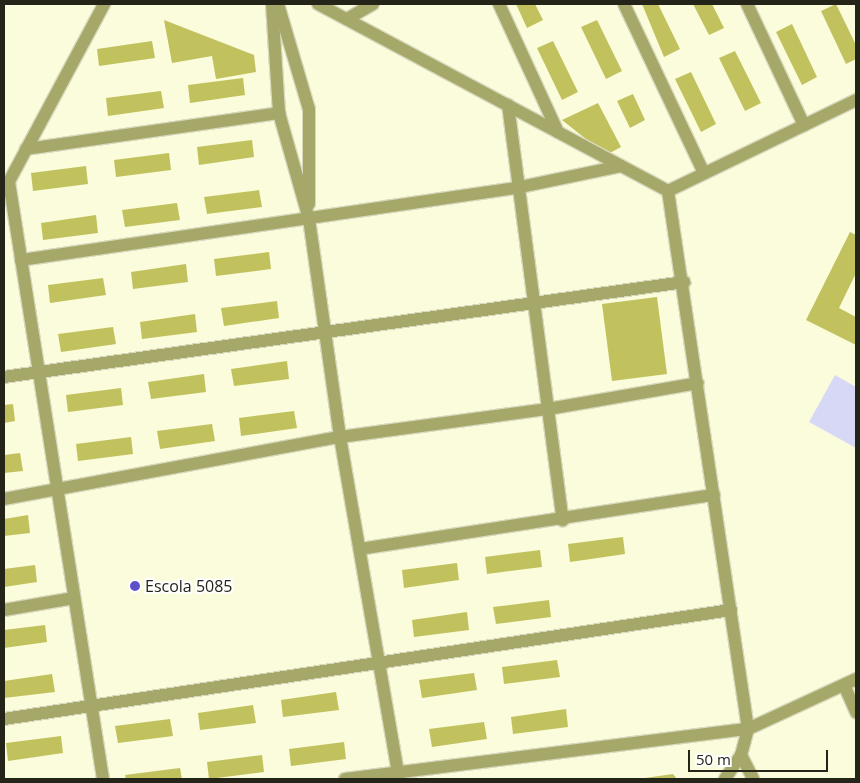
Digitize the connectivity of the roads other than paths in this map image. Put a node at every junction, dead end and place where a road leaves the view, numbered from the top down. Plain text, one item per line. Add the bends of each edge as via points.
1 (104, 4) edge
2 (272, 4) edge
3 (278, 4) edge
4 (318, 4) edge
5 (373, 4) edge
6 (499, 4) edge
7 (624, 4) edge
8 (747, 4) edge
9 (347, 19) junction
10 (856, 100) edge
11 (508, 105) junction
12 (279, 113) junction
13 (804, 125) junction
14 (558, 132) junction
15 (26, 149) junction
16 (621, 166) junction
17 (703, 171) junction
18 (6, 187) edge
19 (516, 188) junction
20 (668, 191) junction
21 (309, 219) junction
22 (21, 260) junction
23 (684, 282) junction
24 (532, 305) junction
25 (327, 333) junction
26 (39, 372) junction
27 (4, 377) edge
28 (698, 383) junction
29 (548, 410) junction
30 (340, 437) junction
31 (57, 489) junction
32 (714, 495) junction
33 (4, 499) edge
34 (564, 520) junction
35 (360, 549) junction
36 (74, 598) junction
37 (4, 610) edge
38 (731, 610) junction
39 (378, 666) junction
40 (856, 679) edge
41 (844, 685) junction
42 (92, 707) junction
43 (856, 712) edge
44 (4, 719) edge
45 (748, 729) junction
46 (741, 755) junction
47 (398, 775) edge
48 (103, 779) edge
49 (345, 779) edge
50 (725, 779) edge
51 (752, 779) edge

1 - 15 street
2 - 12 street
3 - 21 street via 308,109
4 - 9 street
5 - 9 street
6 - 14 street
7 - 17 street
8 - 13 street
9 - 11 street
10 - 13 street
11 - 14 street
11 - 19 street
12 - 15 street
12 - 21 street
13 - 17 street
14 - 16 street
15 - 18 street
16 - 19 street
16 - 20 street
17 - 20 street
18 - 22 street
19 - 21 street
19 - 24 street
20 - 23 street
21 - 22 street
21 - 25 street
22 - 26 street
23 - 24 street
23 - 28 street
24 - 25 street
24 - 29 street
25 - 26 street
25 - 30 street
26 - 27 street
26 - 31 street
28 - 29 street
28 - 32 street
29 - 30 street
29 - 34 street
30 - 31 street
30 - 35 street
31 - 33 street
31 - 36 street
32 - 34 street
32 - 38 street
34 - 35 street
35 - 39 street
36 - 37 street
36 - 42 street
38 - 39 street
38 - 45 street
39 - 42 street
39 - 47 street
40 - 41 street
41 - 43 street
41 - 45 street
42 - 44 street
42 - 48 street
45 - 46 street
45 - 47 street
46 - 50 street
46 - 51 street
47 - 49 street

